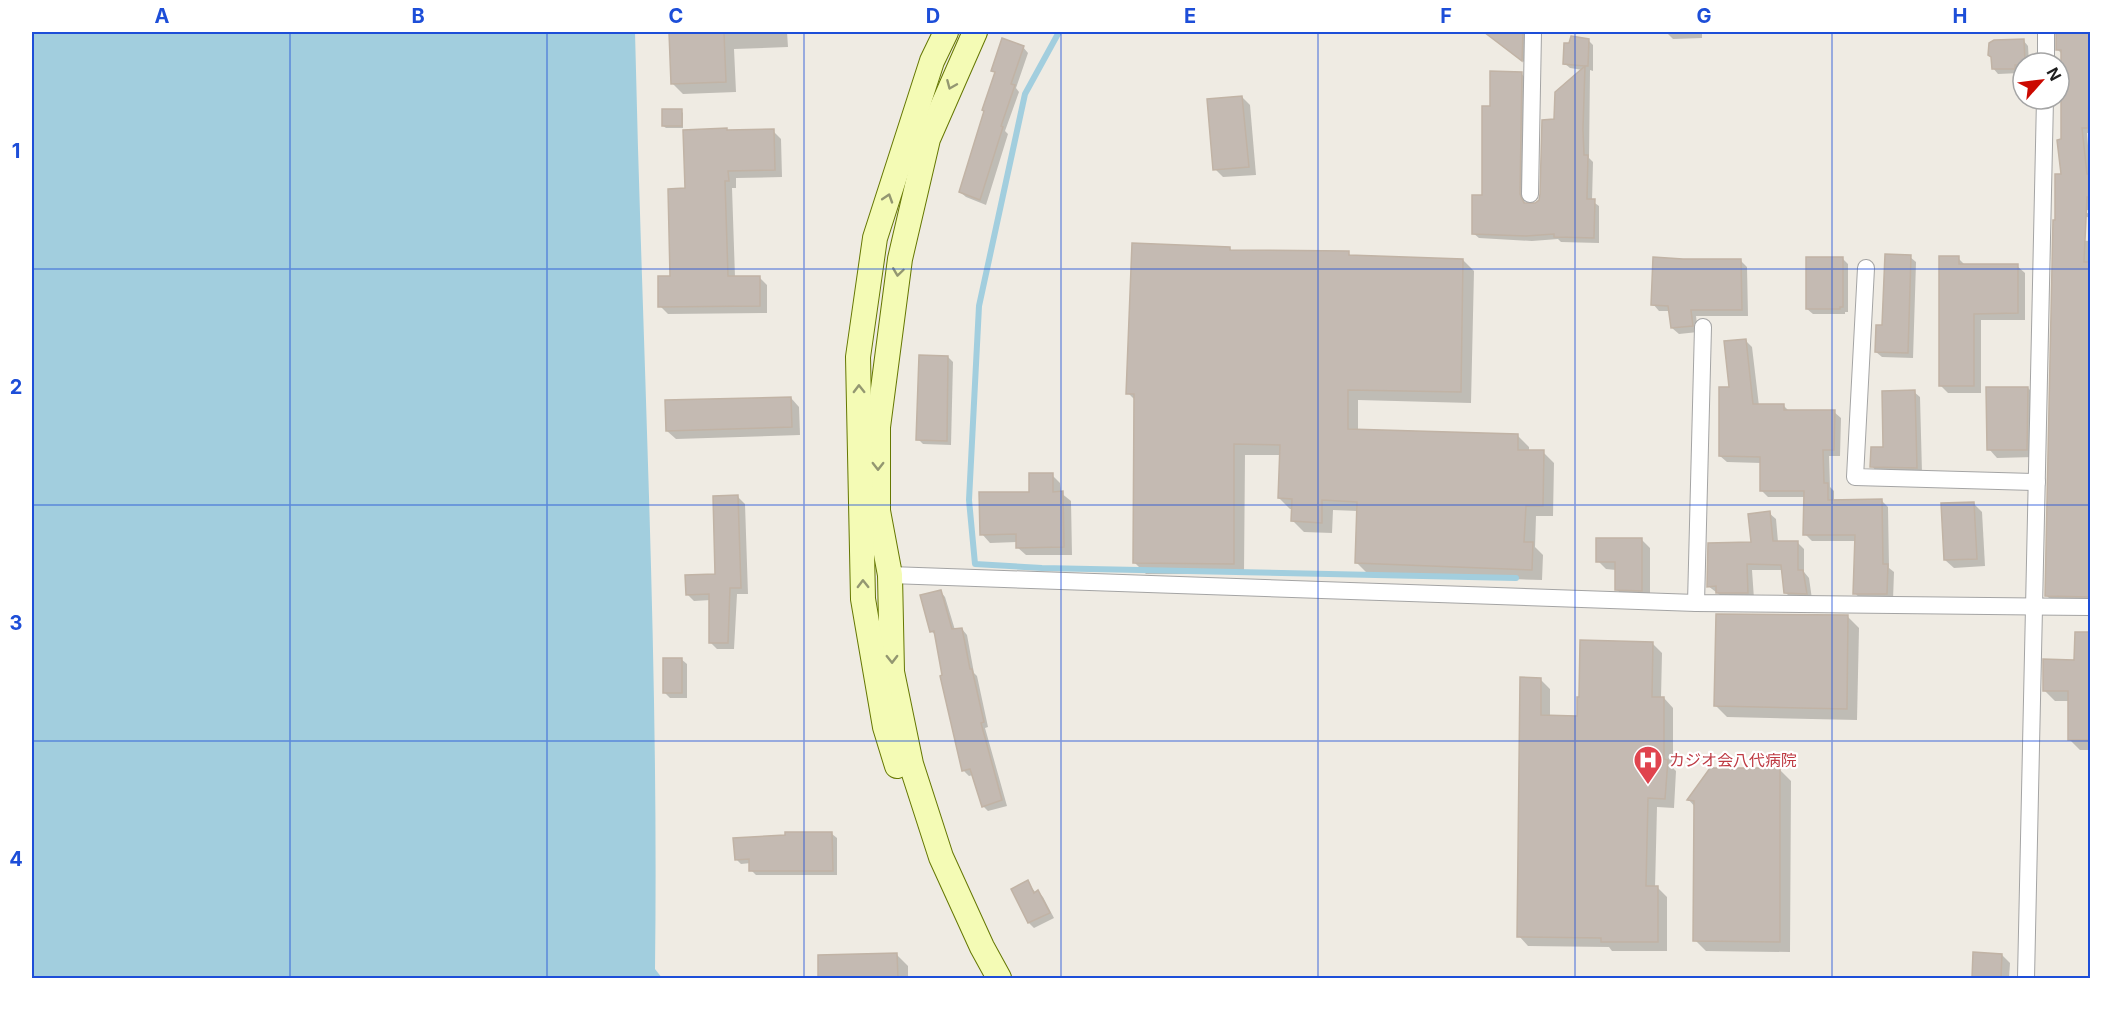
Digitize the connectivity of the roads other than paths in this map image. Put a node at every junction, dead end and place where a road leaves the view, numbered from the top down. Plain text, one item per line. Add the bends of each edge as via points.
1 (933, 32) edge
2 (946, 32) edge
3 (975, 32) edge
4 (1533, 32) edge
5 (2046, 32) edge
6 (2046, 51) edge
7 (932, 61) junction
8 (2045, 111) edge
9 (928, 139) junction
10 (1530, 194) dead end
11 (1866, 268) dead end
12 (1703, 327) dead end
13 (2037, 482) junction
14 (890, 576) junction
15 (1696, 603) junction
16 (2034, 606) junction
17 (2091, 607) edge
18 (985, 978) edge
19 (999, 978) edge
20 (2026, 978) edge

1 - 7 street
2 - 7 street
3 -> 9 street
4 - 10 street
5 - 6 street
7 - 9 street
18 -> 7 street via 918,835 885,728 863,599 858,357 875,238
8 - 13 street
9 -> 14 street via 900,259 878,427 878,511
11 - 13 street via 1855,477
12 - 15 street
13 - 16 street
14 - 15 street
14 -> 19 street via 892,672 910,764 941,857
15 - 16 street
16 - 17 street
16 - 20 street

